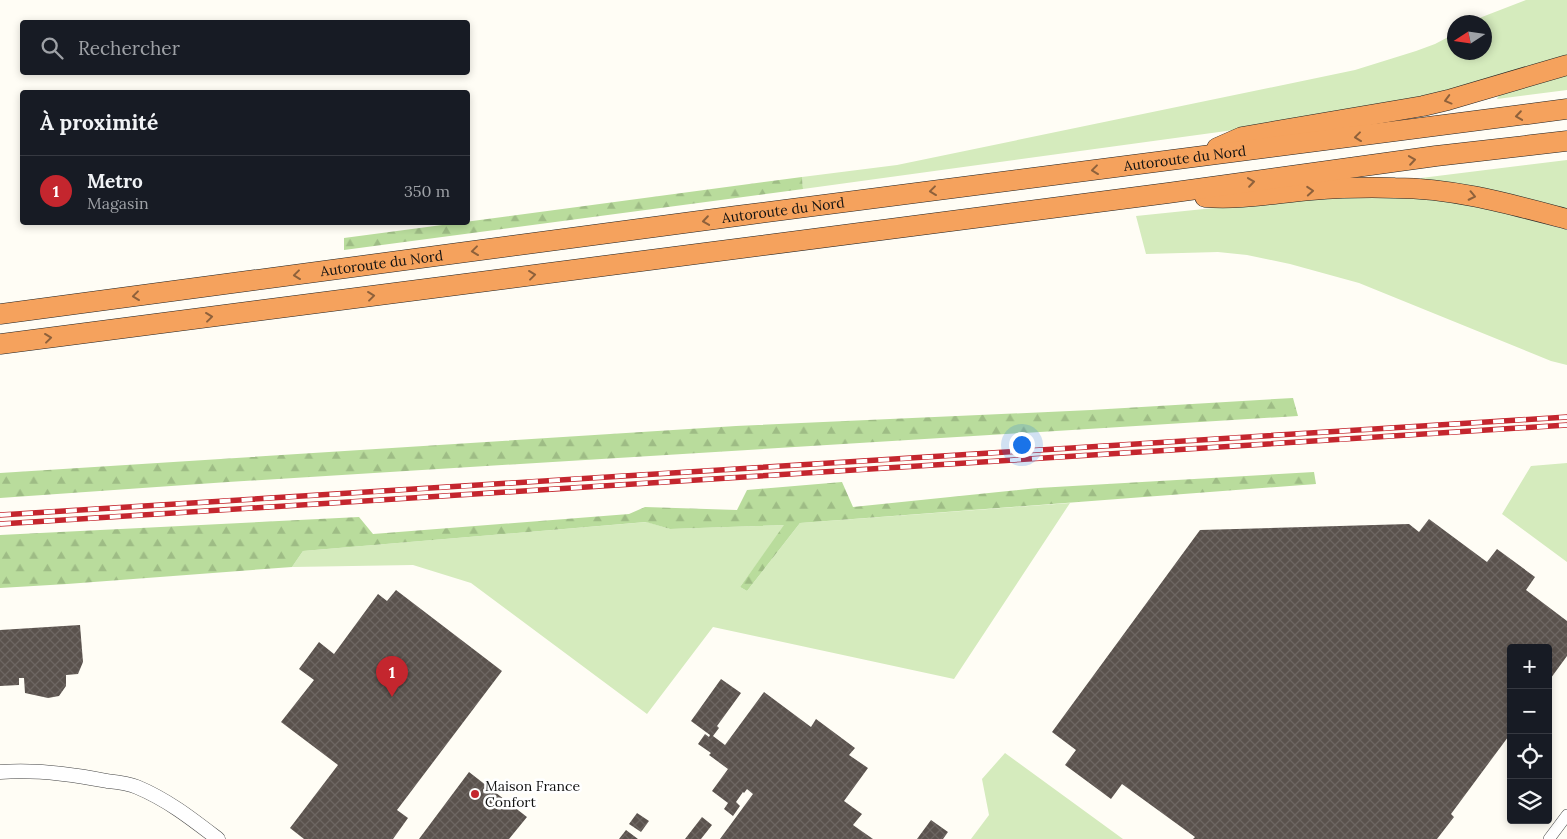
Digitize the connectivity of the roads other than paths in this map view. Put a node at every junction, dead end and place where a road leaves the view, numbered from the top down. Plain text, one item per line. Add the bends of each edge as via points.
1 (1567, 65) edge
2 (1567, 109) edge
3 (1567, 141) edge
4 (1195, 158) junction
5 (1168, 193) junction
6 (1567, 218) edge
7 (0, 314) edge
8 (0, 344) edge
9 (0, 772) edge
10 (1567, 815) edge
11 (218, 839) edge
12 (1549, 839) edge

1 -> 4 highway via 1423,106 1242,137
2 -> 4 highway, Autoroute du Nord
5 -> 3 highway
4 -> 7 highway, Autoroute du Nord
5 -> 6 highway via 1226,199 1312,190 1424,189
8 -> 5 highway
9 - 11 street via 50,772 136,786 181,810
10 - 12 street

